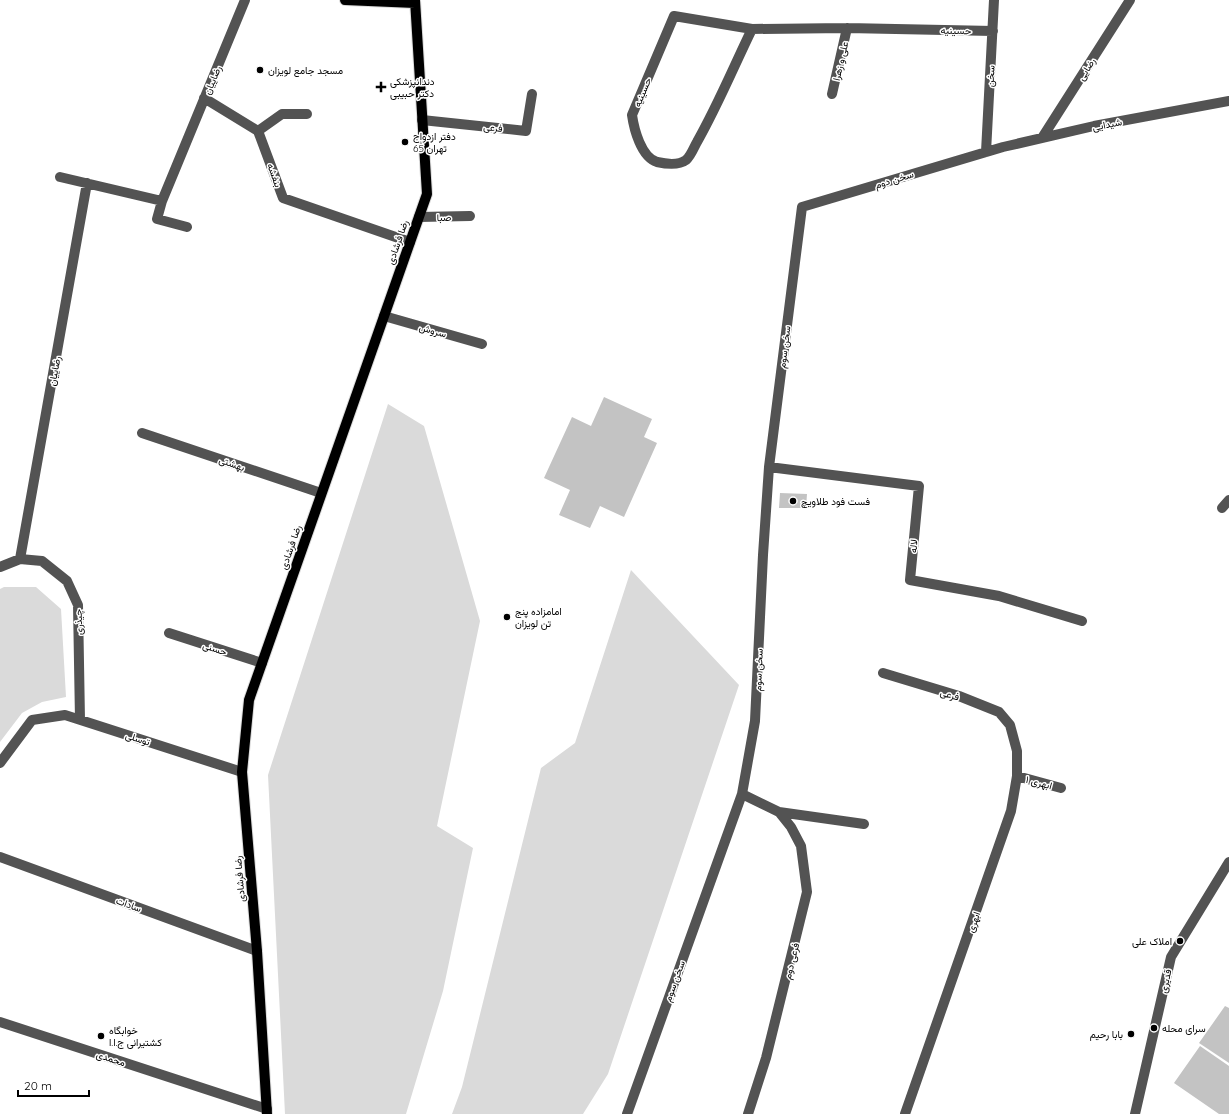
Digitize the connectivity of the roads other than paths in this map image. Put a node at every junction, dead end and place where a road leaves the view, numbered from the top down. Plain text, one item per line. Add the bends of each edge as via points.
1 (245, 0) edge
2 (345, 0) edge
3 (994, 0) edge
4 (1130, 0) edge
5 (415, 1) edge
6 (847, 28) junction
7 (752, 29) junction
8 (993, 31) junction
9 (532, 94) dead end
10 (832, 94) dead end
11 (204, 98) junction
12 (1229, 101) edge
13 (307, 114) dead end
14 (422, 120) junction
15 (258, 131) junction
16 (1042, 138) junction
17 (986, 152) junction
18 (60, 177) dead end
19 (87, 183) junction
20 (162, 200) junction
21 (802, 207) joint
22 (470, 216) dead end
23 (419, 217) junction
24 (187, 227) dead end
25 (410, 242) junction
26 (384, 316) junction
27 (482, 344) dead end
28 (142, 433) dead end
29 (769, 466) junction
30 (322, 493) junction
31 (1229, 500) edge
32 (1222, 508) dead end
33 (20, 559) junction
34 (0, 567) edge
35 (1082, 621) dead end
36 (169, 633) dead end
37 (262, 663) junction
38 (883, 673) dead end
39 (80, 720) junction
40 (1010, 725) joint
41 (0, 764) edge
42 (242, 772) junction
43 (1017, 776) junction
44 (1061, 788) dead end
45 (742, 794) junction
46 (779, 812) junction
47 (864, 824) dead end
48 (0, 857) edge
49 (1229, 862) edge
50 (257, 951) junction
51 (0, 1022) edge
52 (267, 1111) edge
53 (627, 1114) edge
54 (748, 1114) edge
55 (905, 1114) edge
56 (1135, 1114) edge

1 - 11 street, رضاییان
2 - 5 main road
3 - 8 street, سخن
4 - 16 street, رضایی
5 - 14 main road, رضا فرشادی
6 - 7 street, حسینیه
6 - 8 street, حسینیه
6 - 10 street, علی و زهرا
7 - 7 street, حسینیه via 674,16 632,115 642,147 654,161 668,164 680,163 687,159 704,130
8 - 17 street, سخن
9 - 14 street, فرعی via 526,131
11 - 15 street
11 - 20 street, رضاییان
12 - 16 street, شیدایی
13 - 15 street via 282,114
14 - 23 main road, رضا فرشادی via 427,194
15 - 25 street, بنفشه via 283,198
16 - 17 street, شیدایی
17 - 21 street, سخن دوم
18 - 19 street
19 - 20 street
19 - 33 street, رضاییان
20 - 24 street, رضاییان via 156,219
21 - 29 street, سخن سوم
22 - 23 street, صبا
23 - 25 main road, رضا فرشادی
25 - 26 main road, رضا فرشادی
26 - 27 street, سروش
26 - 30 main road, رضا فرشادی
28 - 30 street, بهشتی
29 - 35 street, لاله via 919,486 910,580 999,596
29 - 45 street, سخن سوم via 756,721
30 - 37 main road, رضا فرشادی
31 - 32 street
33 - 34 street
33 - 39 street, چیذری via 42,561 67,581 78,605
36 - 37 street, حسنی
37 - 42 main road, رضا فرشادی via 249,700
38 - 40 street, فرعی via 958,696 999,712
39 - 41 street, توسلی via 65,715 32,720
39 - 42 street, توسلی
40 - 43 street, ابهری via 1017,751
42 - 50 main road, رضا فرشادی
43 - 44 street, ابهری ۱
43 - 55 street, ابهری via 1011,811
45 - 46 street, فرعی دوم
45 - 53 street, سخن سوم
46 - 47 street, فرعی دوم
46 - 54 street, فرعی دوم via 801,846 807,892 766,1058
48 - 50 street, سادات
49 - 56 street, قدیری via 1171,957
50 - 52 main road, رضا فرشادی
51 - 52 street, محمدی

